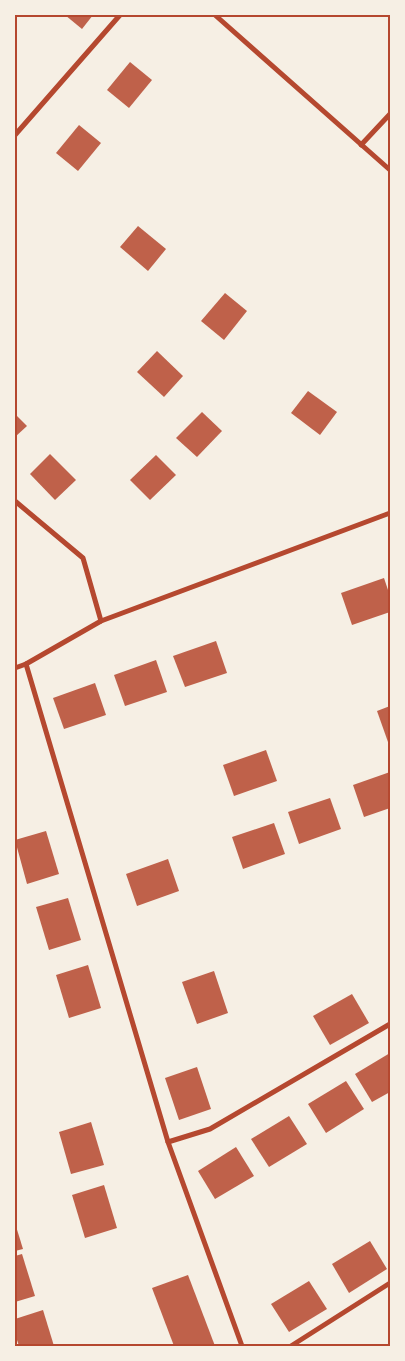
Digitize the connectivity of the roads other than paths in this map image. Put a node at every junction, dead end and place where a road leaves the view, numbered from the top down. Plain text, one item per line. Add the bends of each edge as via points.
1 (120, 15) edge
2 (215, 15) edge
3 (390, 114) edge
4 (15, 135) edge
5 (361, 144) junction
6 (390, 170) edge
7 (15, 501) edge
8 (390, 514) edge
9 (100, 621) junction
10 (26, 664) junction
11 (15, 668) edge
12 (390, 1024) edge
13 (168, 1142) junction
14 (390, 1283) edge
15 (242, 1346) edge
16 (291, 1346) edge

1 - 4 street
2 - 5 street
3 - 5 street
5 - 6 street
7 - 9 street via 83,558
8 - 9 street
9 - 10 street
10 - 11 street
10 - 13 street
12 - 13 street via 210,1129
13 - 15 street
14 - 16 street

